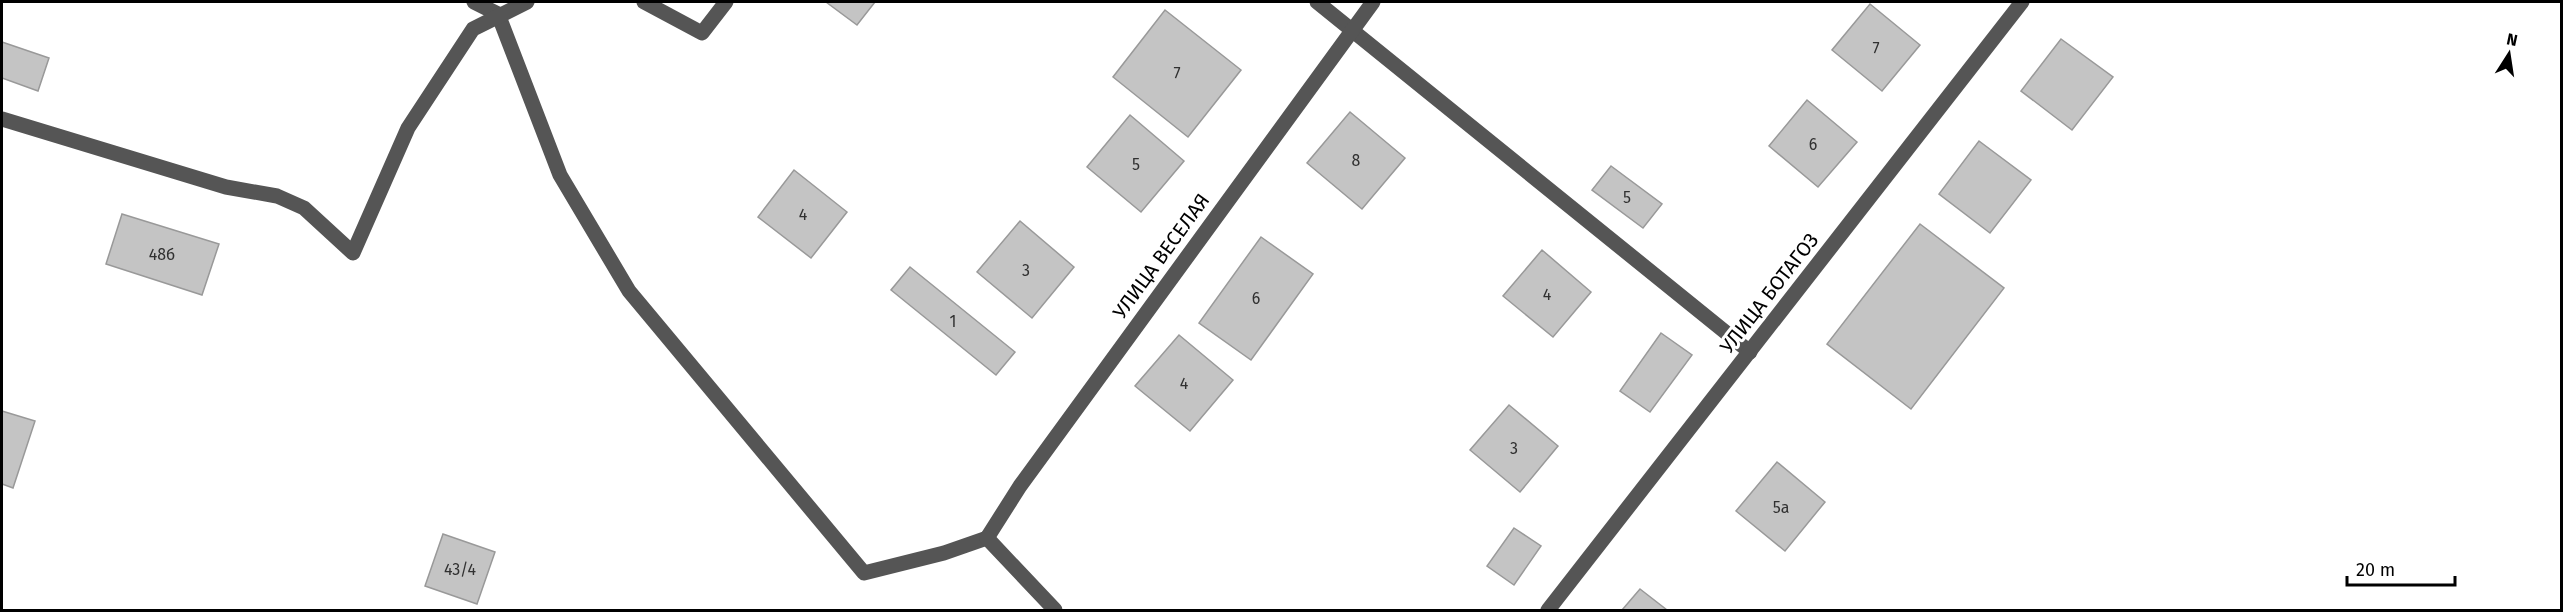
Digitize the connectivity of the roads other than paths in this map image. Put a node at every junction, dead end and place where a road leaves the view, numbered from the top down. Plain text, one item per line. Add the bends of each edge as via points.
1 (474, 2) edge
2 (527, 2) edge
3 (644, 2) edge
4 (726, 2) edge
5 (1317, 2) edge
6 (1373, 2) edge
7 (2022, 2) edge
8 (498, 14) junction
9 (1352, 28) junction
10 (2, 119) edge
11 (1750, 352) junction
12 (987, 538) junction
13 (1055, 610) edge
14 (1548, 610) edge

1 - 8 street
2 - 8 street
3 - 4 street via 702,33
5 - 9 street
6 - 9 street, УЛИЦА ВЕСЕЛАЯ
7 - 11 street, УЛИЦА БОТАГОЗ
8 - 10 street via 473,29 408,128 353,253 304,208 277,196 226,187
8 - 12 street via 560,175 629,291 864,573
9 - 11 street
9 - 12 street, УЛИЦА ВЕСЕЛАЯ via 1020,486
11 - 14 street, УЛИЦА БОТАГОЗ
12 - 13 street

